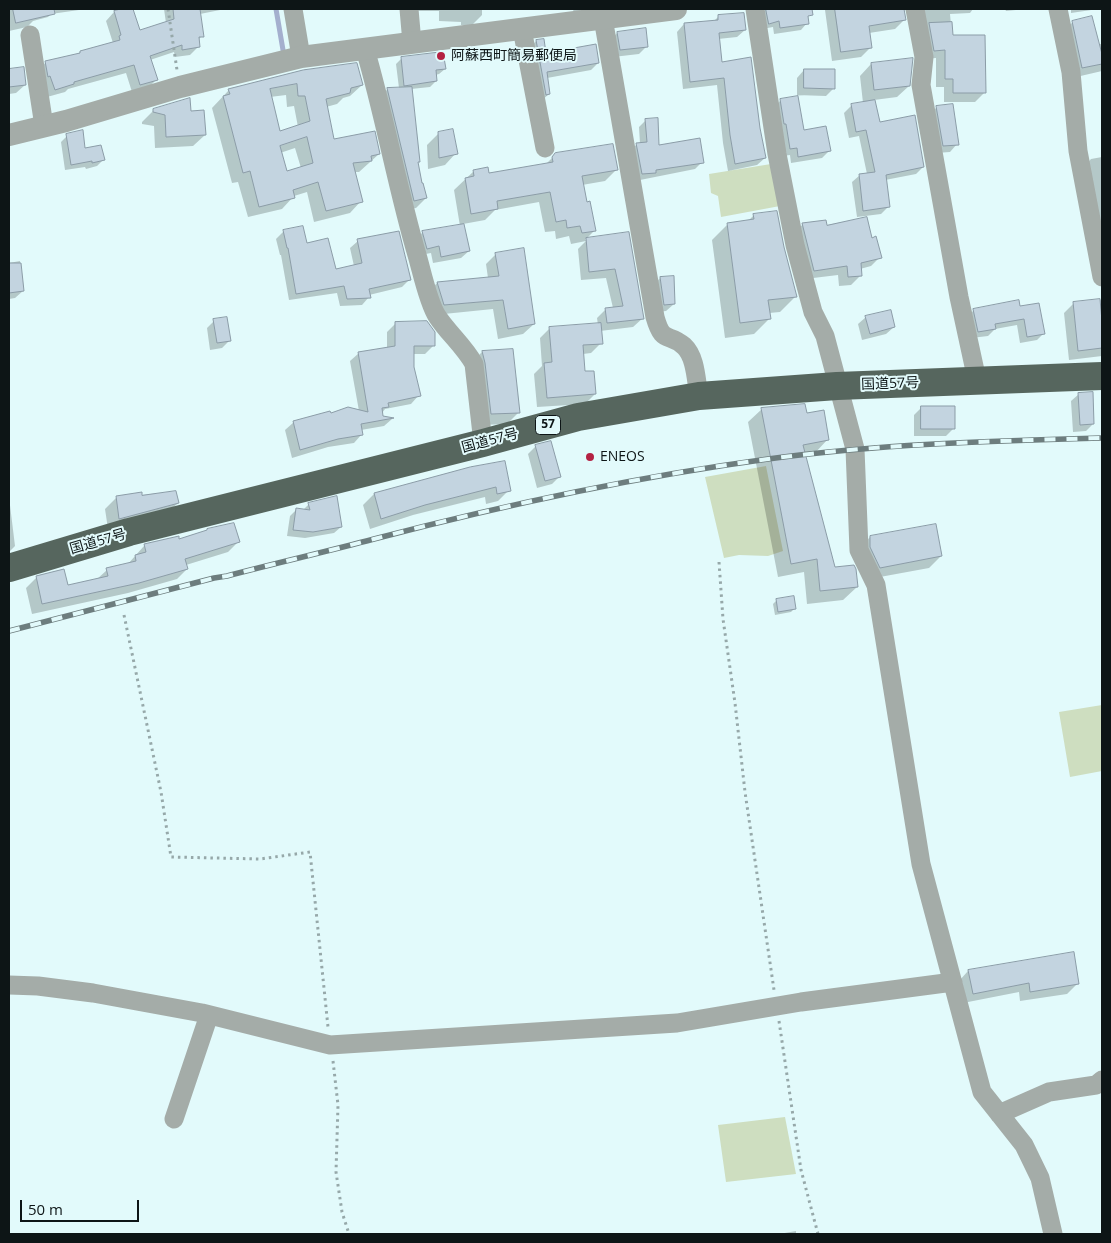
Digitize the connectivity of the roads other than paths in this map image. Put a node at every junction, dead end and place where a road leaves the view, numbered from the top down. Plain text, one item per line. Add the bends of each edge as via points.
1 (293, 9) edge
2 (409, 9) edge
3 (676, 9) edge
4 (755, 9) edge
5 (916, 9) edge
6 (1058, 9) edge
7 (603, 18) junction
8 (522, 29) junction
9 (30, 35) dead end
10 (412, 43) junction
11 (365, 49) junction
12 (301, 57) junction
13 (44, 126) junction
14 (9, 135) edge
15 (546, 148) dead end
16 (1102, 277) edge
17 (1102, 376) edge
18 (976, 380) junction
19 (837, 386) junction
20 (699, 396) junction
21 (483, 443) junction
22 (9, 568) edge
23 (953, 982) junction
24 (9, 985) edge
25 (209, 1015) junction
26 (1102, 1080) edge
27 (999, 1114) junction
28 (174, 1119) dead end
29 (1053, 1234) edge

1 - 12 street
2 - 10 street
3 - 7 street
4 - 19 street via 776,154 795,245 813,312 825,336
5 - 18 street via 924,57 921,85
6 - 16 street via 1071,72 1078,151
7 - 8 street
7 - 20 street via 658,329 663,336 684,346 692,357
8 - 10 street
8 - 15 street
9 - 13 street
10 - 11 street
11 - 12 street
11 - 21 street via 431,299 437,316 474,364
12 - 13 street
13 - 14 street
17 - 18 highway, 国道57号 / 57
18 - 19 highway, 国道57号 / 57
19 - 20 highway, 国道57号 / 57
19 - 23 street via 855,449 859,550 876,585 921,864
20 - 21 highway, 国道57号 / 57 via 578,417
21 - 22 highway, 国道57号 / 57 via 129,532
23 - 25 street via 677,1023 330,1045
23 - 27 street via 982,1092
24 - 25 street via 93,993
25 - 28 street
26 - 27 street via 1096,1085 1050,1092
27 - 29 street via 1024,1145 1040,1178

